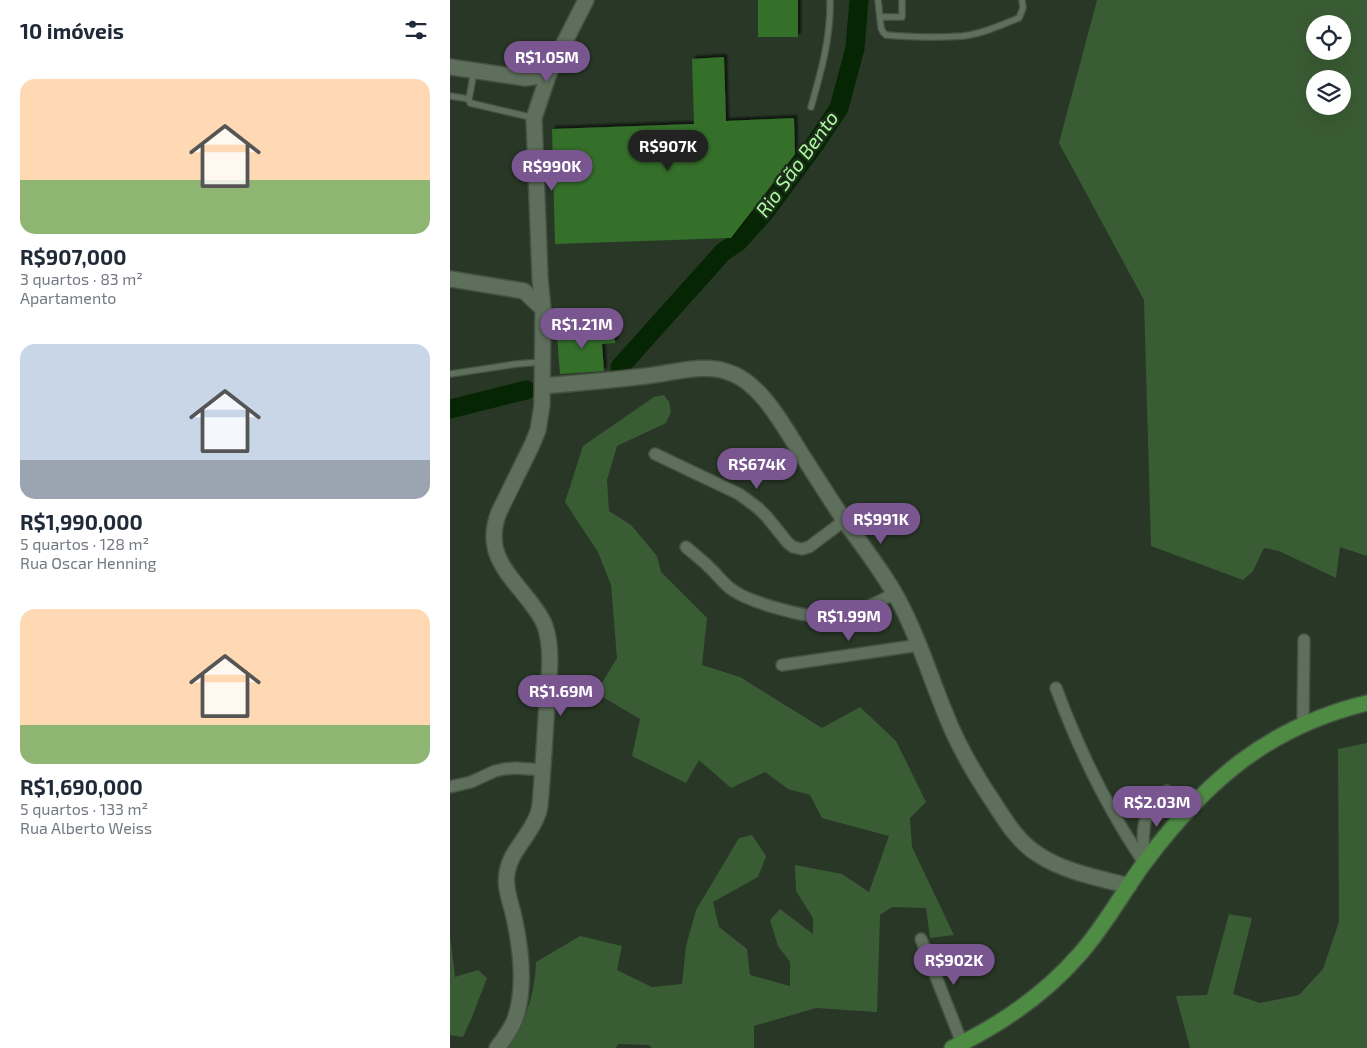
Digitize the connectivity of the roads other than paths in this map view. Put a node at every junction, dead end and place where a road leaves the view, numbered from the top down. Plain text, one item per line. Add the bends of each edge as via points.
1 (586, 0) edge
2 (830, 0) edge
3 (878, 0) edge
4 (902, 0) edge
5 (1022, 0) edge
6 (880, 17) junction
7 (450, 67) edge
8 (474, 71) junction
9 (549, 73) junction
10 (525, 78) junction
11 (450, 96) edge
12 (469, 99) junction
13 (811, 107) dead end
14 (536, 111) junction
15 (540, 278) junction
16 (450, 279) edge
17 (524, 291) junction
18 (543, 309) junction
19 (542, 362) junction
20 (450, 374) edge
21 (543, 386) junction
22 (655, 454) dead end
23 (845, 520) junction
24 (686, 547) dead end
25 (895, 593) junction
26 (1304, 640) dead end
27 (920, 645) junction
28 (782, 665) dead end
29 (1056, 688) dead end
30 (1367, 703) edge
31 (1303, 724) junction
32 (543, 770) junction
33 (450, 787) edge
34 (1167, 792) dead end
35 (1144, 863) junction
36 (1129, 886) junction
37 (921, 939) dead end
38 (957, 1046) edge
39 (497, 1048) edge

1 - 9 street
2 - 13 lane via 826,49
3 - 6 lane
4 - 6 lane via 902,17
5 - 6 lane via 1019,18 964,36 886,34 881,28
7 - 8 street
8 - 10 street
8 - 12 lane
9 - 10 street
9 - 14 street
10 - 14 street via 531,86
11 - 12 lane
12 - 14 lane via 470,103
14 - 15 street
15 - 17 street
15 - 18 street
16 - 17 street
17 - 18 street
18 - 19 street
19 - 20 lane
19 - 21 street
21 - 23 street via 703,368 741,377 769,406
21 - 32 street via 538,430 499,512 493,534 501,563 539,614 548,634
22 - 23 street via 747,499 794,547 809,547
23 - 25 street
24 - 25 street via 734,591 751,600 807,616 847,613
25 - 27 street
26 - 31 street
27 - 28 street
27 - 36 street via 957,741 1011,829 1038,855 1053,863
29 - 35 street via 1096,781
30 - 31 main road
31 - 35 main road via 1257,750 1211,786 1176,822
32 - 33 street via 504,769
32 - 39 street via 537,817 510,861 507,873 506,884 520,944 521,979 515,1018
34 - 35 street via 1146,818
35 - 36 main road
36 - 38 main road via 1093,939 1045,989 1002,1021
37 - 38 street

